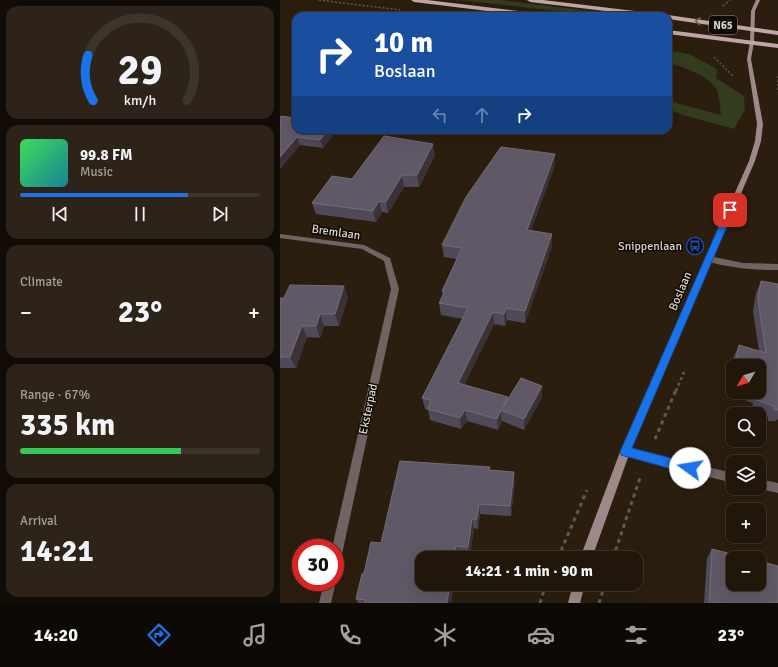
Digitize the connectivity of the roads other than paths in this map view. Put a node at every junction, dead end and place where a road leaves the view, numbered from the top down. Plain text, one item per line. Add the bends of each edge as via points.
1 (414, 0) edge
2 (530, 0) edge
3 (758, 0) edge
4 (510, 12) edge
5 (628, 12) edge
6 (672, 18) edge
7 (751, 29) junction
8 (672, 32) edge
9 (778, 33) edge
10 (752, 42) junction
11 (778, 46) edge
12 (280, 236) edge
13 (709, 259) junction
14 (387, 260) joint
15 (778, 267) edge
16 (625, 452) junction
17 (726, 476) edge
18 (766, 485) edge
19 (778, 488) edge
20 (339, 539) edge
21 (589, 551) edge
22 (328, 591) edge
23 (577, 591) edge
24 (325, 603) edge
25 (574, 603) edge

1 - 4 main road
2 - 5 main road
3 - 7 main road, Boslaan via 753,11
7 -> 6 main road, N65
7 - 9 main road, N65
7 - 10 main road, Boslaan
8 - 10 main road, N65
10 - 11 main road, N65
10 - 13 main road, Boslaan via 749,59 760,124 758,141 752,161
12 - 14 street, Bremlaan via 364,247
13 - 15 street via 760,268
13 - 16 main road, Boslaan
14 - 20 street, Eksterpad via 395,289
16 - 17 street
16 - 21 main road, Boslaan
18 - 19 street
22 - 24 street
23 - 25 main road

